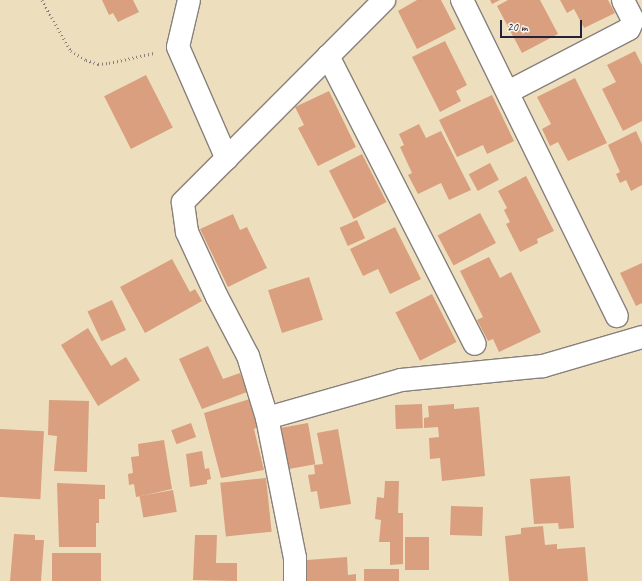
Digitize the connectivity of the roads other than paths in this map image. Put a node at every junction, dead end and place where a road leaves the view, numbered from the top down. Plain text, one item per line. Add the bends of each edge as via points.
1 (189, 0) edge
2 (384, 0) edge
3 (462, 0) edge
4 (623, 0) edge
5 (328, 56) junction
6 (508, 92) junction
7 (227, 159) junction
8 (618, 316) dead end
9 (642, 337) edge
10 (475, 344) dead end
11 (267, 418) junction
12 (295, 581) edge

1 - 7 street via 178,47
2 - 5 street
3 - 6 street
4 - 6 street via 632,20 629,29
5 - 7 street
5 - 10 street
6 - 8 street
7 - 11 street via 183,202 188,232 217,297 248,356
9 - 11 street via 543,366 401,380
11 - 12 street via 295,558

